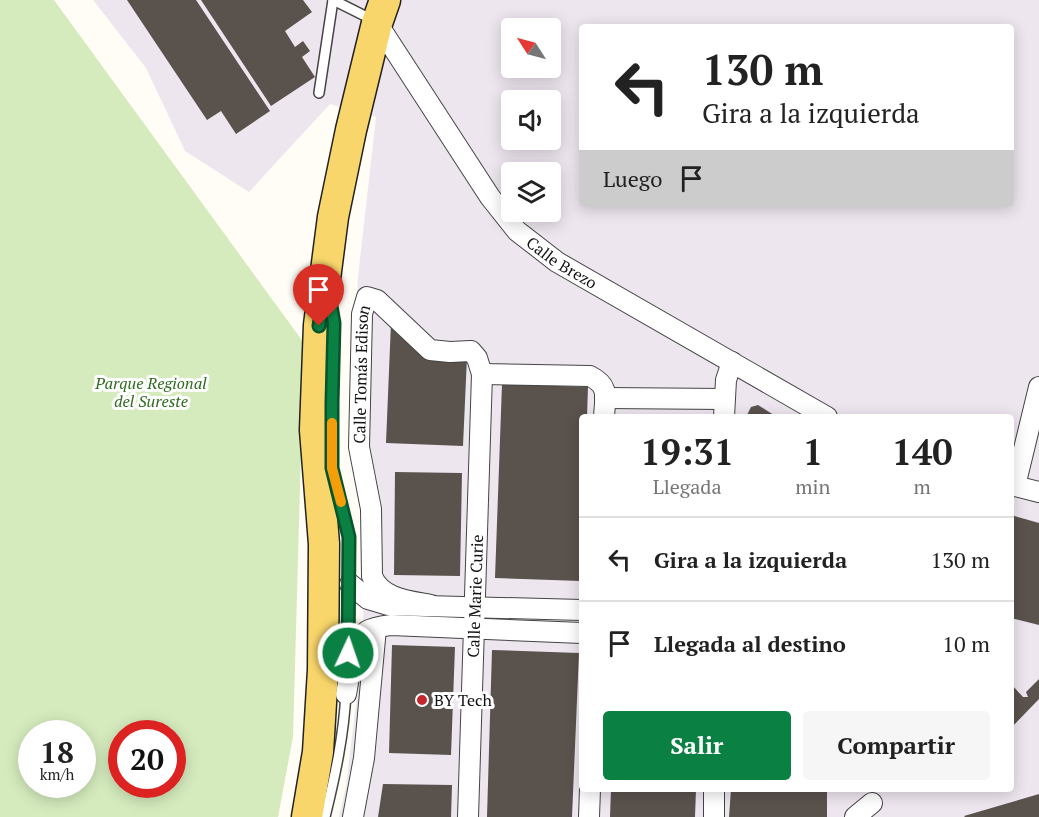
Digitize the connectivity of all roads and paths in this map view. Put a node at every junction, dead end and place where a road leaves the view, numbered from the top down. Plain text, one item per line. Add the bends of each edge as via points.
1 (382, 11) edge
2 (319, 93) dead end
3 (324, 293) junction
4 (732, 362) junction
5 (482, 374) junction
6 (1039, 387) edge
7 (604, 407) edge
8 (724, 408) edge
9 (822, 414) edge
10 (1014, 482) edge
11 (1014, 486) edge
12 (1039, 492) edge
13 (350, 584) junction
14 (430, 605) junction
15 (475, 606) junction
16 (579, 609) edge
17 (376, 628) junction
18 (474, 628) junction
19 (579, 633) edge
20 (346, 694) junction
21 (590, 792) edge
22 (714, 792) edge
23 (872, 802) dead end
24 (307, 817) edge
25 (326, 817) edge
26 (353, 817) edge
27 (468, 817) edge
28 (589, 817) edge
29 (714, 817) edge
30 (855, 817) edge

1 - 2 lane via 333,0
1 - 3 main road via 335,206
1 - 4 street, Calle Brezo via 490,197 518,231 557,262
3 - 13 lane via 334,323 332,468 349,537
3 - 24 main road via 315,430 324,544 323,670 318,752
4 - 8 street
4 - 9 street, Calle Brezo
5 - 7 street via 590,376 605,388
5 - 14 street, Calle Tomás Edison via 471,351 430,350 377,300 367,297 362,314 359,447 371,508 372,576 384,592
5 - 15 street, Calle Marie Curie
6 - 10 street
7 - 8 street
11 - 12 street
13 - 14 street via 375,602
13 - 20 lane
14 - 15 street
15 - 16 street
15 - 18 street, Calle Marie Curie
17 - 18 street via 391,624
17 - 20 street via 359,637
17 - 26 street via 364,758
18 - 19 street
18 - 27 street, Calle Marie Curie
20 - 25 lane
21 - 28 street
22 - 29 street
23 - 30 street

